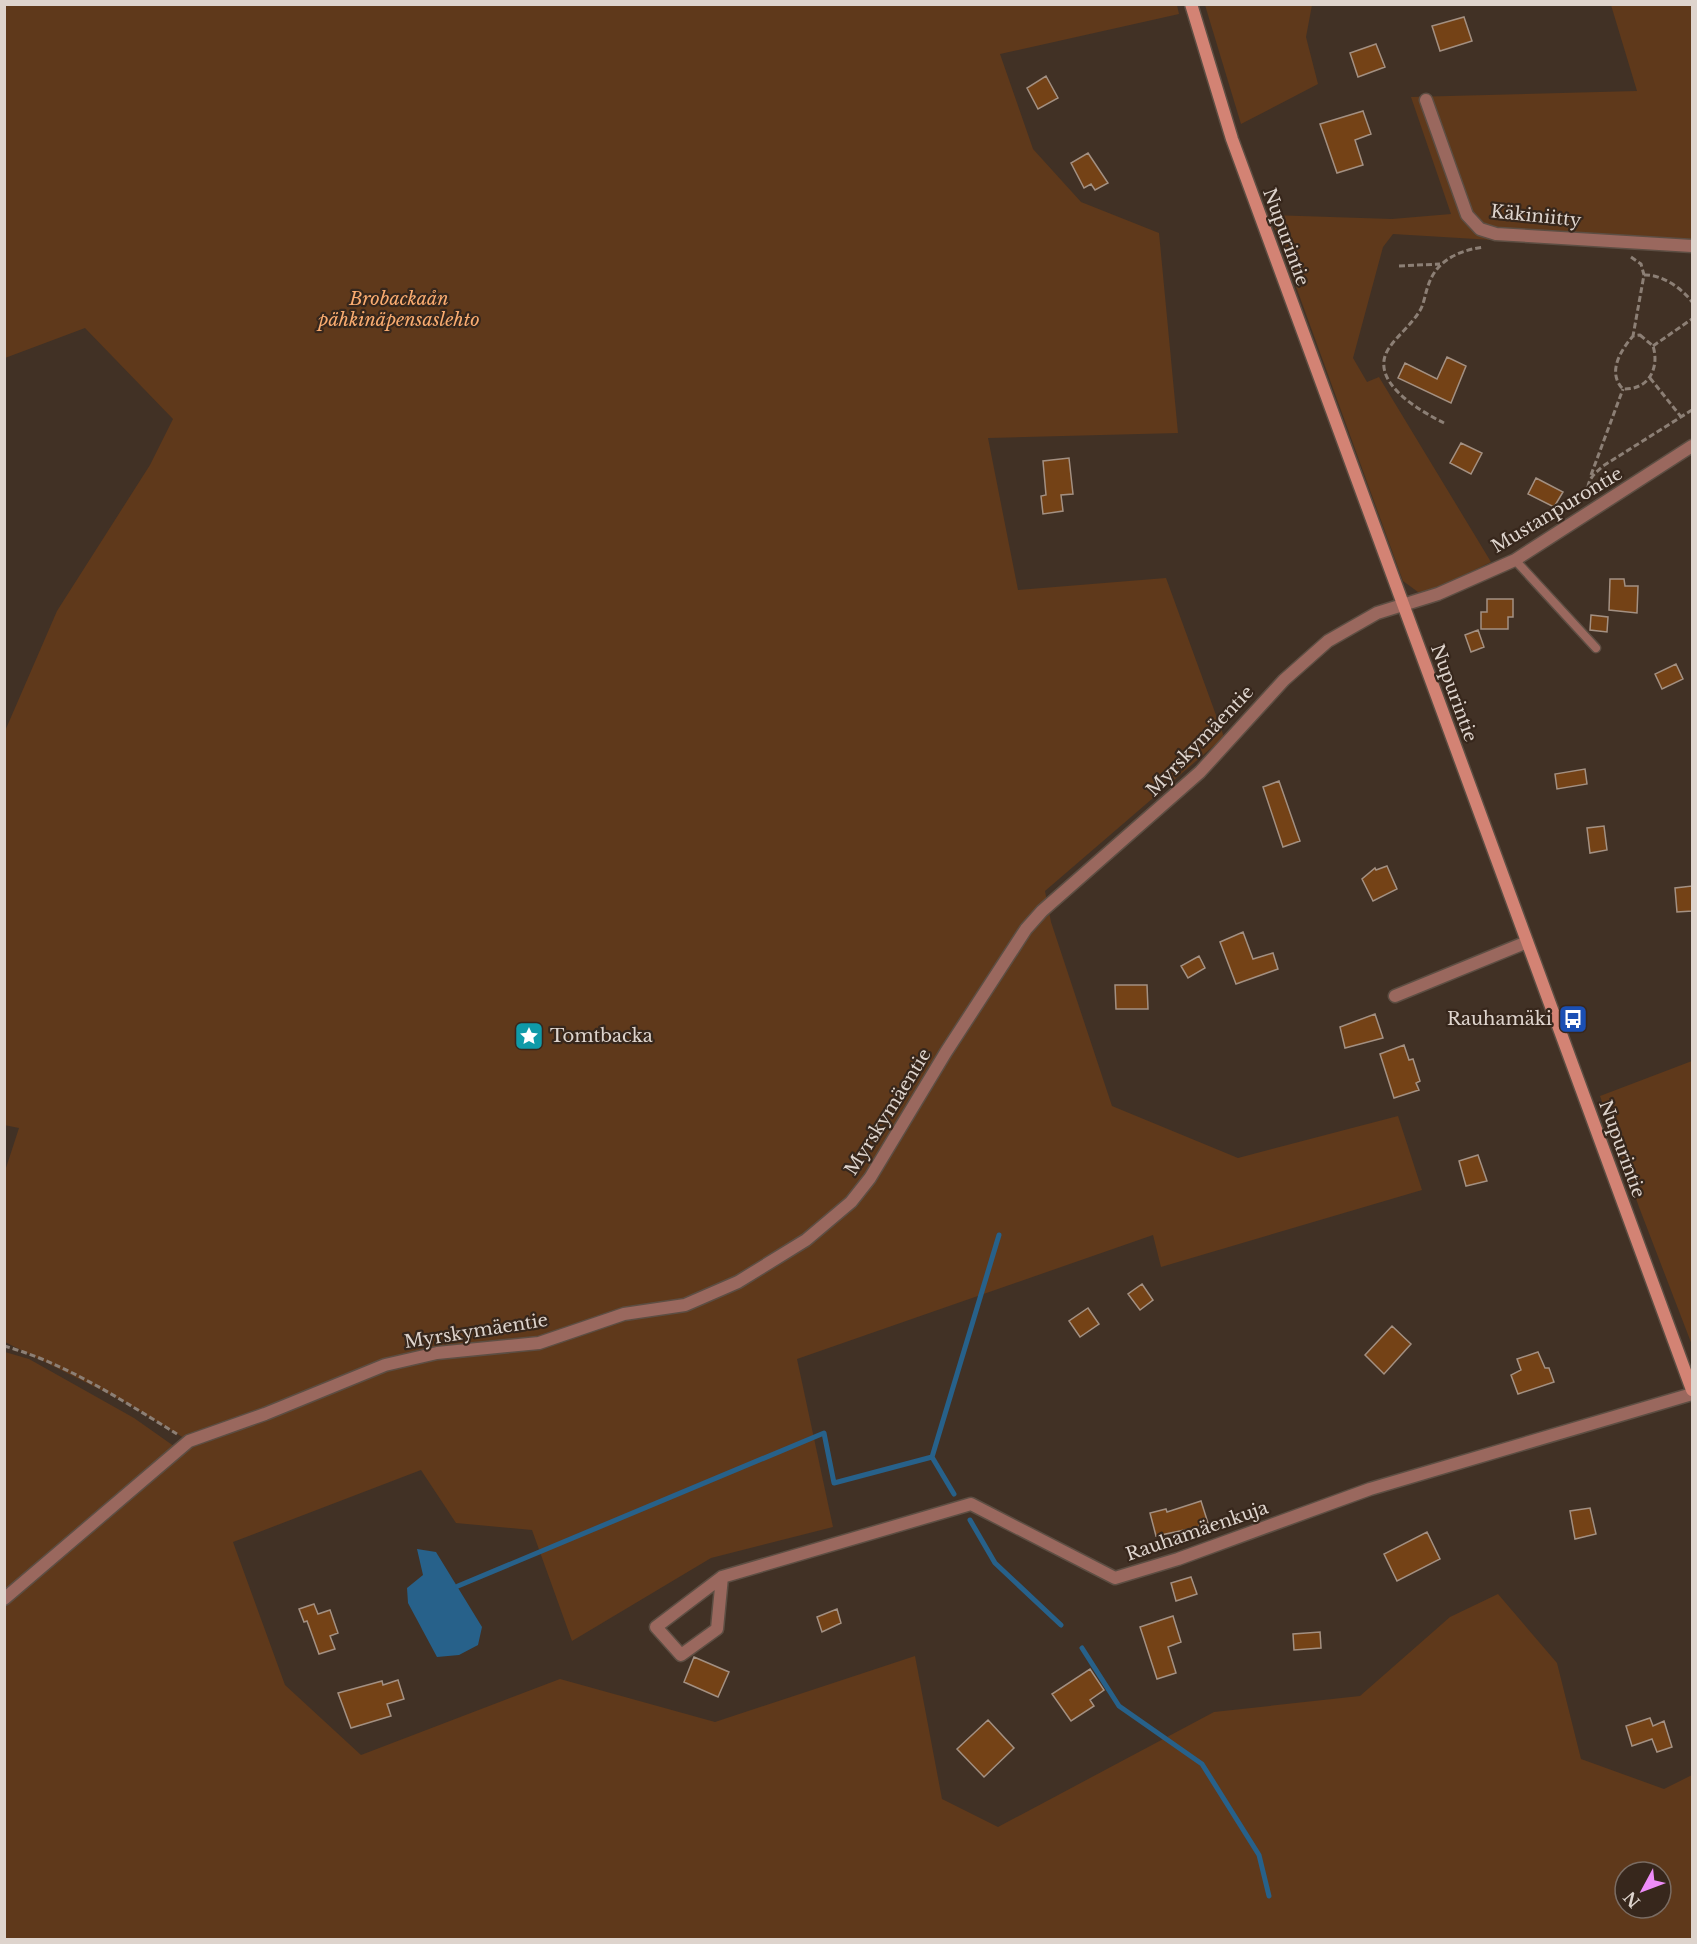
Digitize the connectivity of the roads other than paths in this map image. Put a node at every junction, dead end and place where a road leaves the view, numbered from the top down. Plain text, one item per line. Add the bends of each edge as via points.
1 (1191, 4) edge
2 (1426, 100) dead end
3 (1692, 246) edge
4 (1692, 446) edge
5 (1515, 560) junction
6 (1402, 605) junction
7 (1596, 648) dead end
8 (1527, 942) junction
9 (1395, 996) dead end
10 (1692, 1392) edge
11 (722, 1577) junction
12 (4, 1599) edge

1 - 6 main road, Nupurintie via 1232,139
2 - 3 street, Käkiniitty via 1467,215 1480,229 1496,234
4 - 5 street, Mustanpurontie
5 - 6 street, Mustanpurontie via 1438,594
5 - 7 lane
6 - 8 main road, Nupurintie
6 - 12 street, Myrskymäentie via 1377,613 1328,641 1284,680 1200,772 1042,911 1012,950 870,1178 851,1202 806,1240 738,1282 685,1305 624,1314 538,1343 437,1353 385,1365 189,1441
8 - 9 street
8 - 10 main road, Nupurintie
10 - 11 street, Rauhamäenkuja via 1370,1489 1115,1578 971,1504
11 - 11 street, Rauhamäenkuja via 656,1626 681,1655 717,1629

